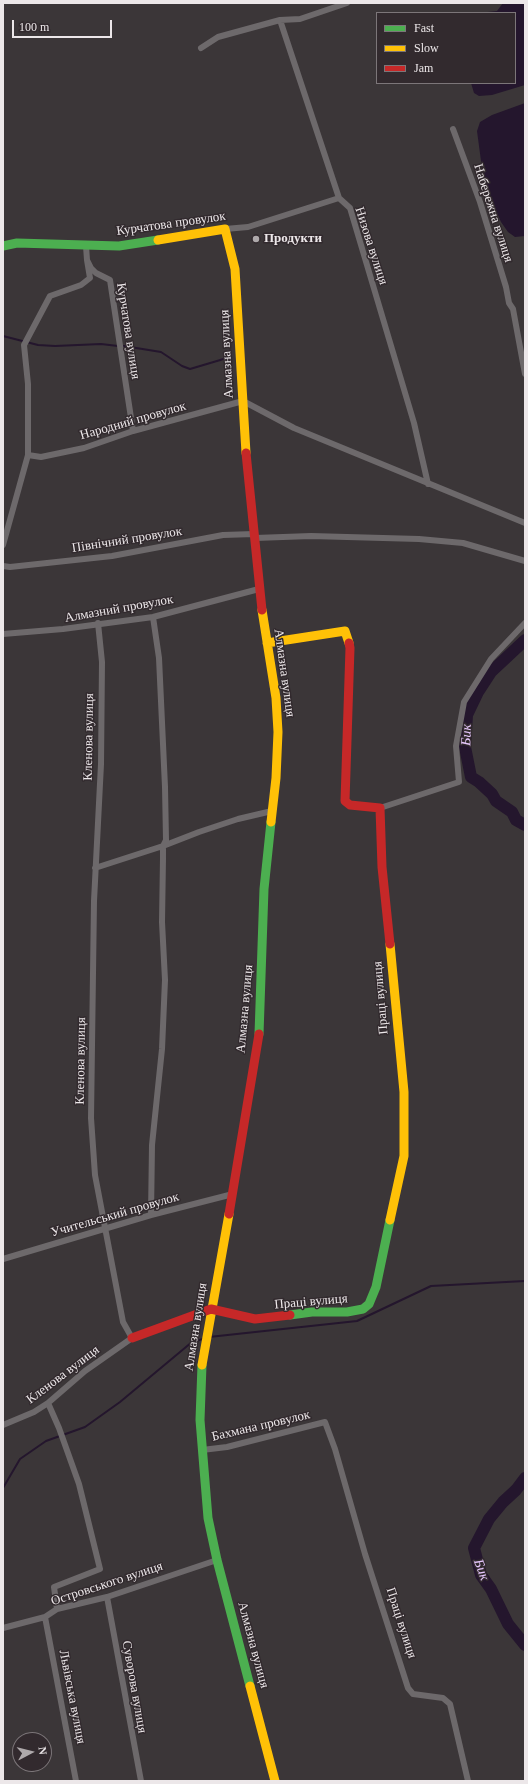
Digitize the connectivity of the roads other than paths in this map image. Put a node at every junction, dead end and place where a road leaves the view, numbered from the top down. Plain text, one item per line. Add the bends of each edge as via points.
1 (347, 3) edge
2 (280, 20) junction
3 (201, 48) dead end
4 (453, 130) dead end
5 (339, 198) junction
6 (225, 229) junction
7 (3, 246) edge
8 (86, 246) junction
9 (87, 260) junction
10 (525, 374) edge
11 (243, 401) junction
12 (133, 431) junction
13 (28, 455) junction
14 (428, 484) junction
15 (525, 523) edge
16 (254, 536) junction
17 (3, 545) edge
18 (525, 561) edge
19 (3, 566) edge
20 (259, 589) junction
21 (153, 617) junction
22 (98, 623) junction
23 (525, 623) edge
24 (3, 634) edge
25 (267, 643) junction
26 (380, 808) junction
27 (272, 811) junction
28 (163, 846) junction
29 (95, 868) junction
30 (234, 1194) junction
31 (151, 1215) junction
32 (106, 1229) junction
33 (3, 1259) edge
34 (211, 1309) junction
35 (132, 1338) junction
36 (48, 1403) junction
37 (325, 1422) joint
38 (3, 1424) edge
39 (202, 1450) junction
40 (217, 1560) junction
41 (107, 1597) junction
42 (57, 1609) junction
43 (45, 1617) junction
44 (3, 1628) edge
45 (76, 1781) edge
46 (141, 1781) edge
47 (275, 1781) edge
48 (468, 1781) edge

1 - 2 street via 300,19
2 - 3 street via 218,36
2 - 5 street, Низова вулиця
4 - 10 street, Набережна вулиця via 480,202 509,303 513,309
5 - 6 street, Курчатова провулок via 248,227
5 - 14 street, Низова вулиця via 350,208 414,423
6 - 8 main road, Курчатова провулок via 119,246
6 - 11 main road, Алмазна вулиця via 236,269
7 - 8 main road, Курчатова провулок via 17,243
8 - 9 street
9 - 12 street, Курчатова вулиця via 96,273 110,280
9 - 13 street via 90,278 81,285 50,296 24,345 28,384
11 - 12 street, Народний провулок
11 - 14 street via 294,428
11 - 16 main road, Алмазна вулиця
12 - 13 street, Народний провулок via 84,448 41,457
13 - 17 street
14 - 15 street
16 - 18 street, Північний провулок via 419,539 463,543
16 - 19 street, Північний провулок via 223,535 112,556
16 - 20 main road, Алмазна вулиця
20 - 21 street, Алмазний провулок
20 - 25 main road, Алмазна вулиця
21 - 22 street, Алмазний провулок
21 - 28 street via 160,658 166,840
22 - 24 street, Алмазний провулок via 64,629
22 - 29 street, Кленова вулиця via 102,662 101,764
23 - 26 street via 491,660 464,702 456,746 459,782
25 - 26 main road via 345,632 350,648 345,801 350,805
25 - 27 main road, Алмазна вулиця via 276,698 278,732
26 - 34 main road, Праці вулиця via 382,867 405,1125 404,1156 376,1287 364,1309 356,1311 312,1312 255,1318
27 - 28 street via 238,819
27 - 30 main road, Алмазна вулиця via 264,889 260,1028
28 - 29 street
28 - 31 street via 162,922 165,980 162,1049 152,1145
29 - 32 street, Кленова вулиця via 91,1118 95,1175
30 - 31 street, Учительський провулок
30 - 34 main road, Алмазна вулиця
31 - 32 street, Учительський провулок
32 - 33 street, Учительський провулок
32 - 35 street, Кленова вулиця via 123,1322
34 - 35 main road
34 - 39 main road, Алмазна вулиця via 201,1368
35 - 36 street, Кленова вулиця via 85,1371
36 - 38 street, Кленова вулиця via 34,1412
36 - 42 street via 79,1484 100,1569 54,1587
37 - 39 street, Бахмана провулок
37 - 48 street, Праці вулиця via 408,1688 413,1694 443,1698 450,1704
39 - 40 main road, Алмазна вулиця via 208,1518
40 - 41 street, Островського вулиця
40 - 47 main road, Алмазна вулиця
41 - 42 street, Островського вулиця
41 - 46 street, Суворова вулиця
42 - 43 street, Островського вулиця
43 - 44 street, Островського вулиця
43 - 45 street, Львівська вулиця

